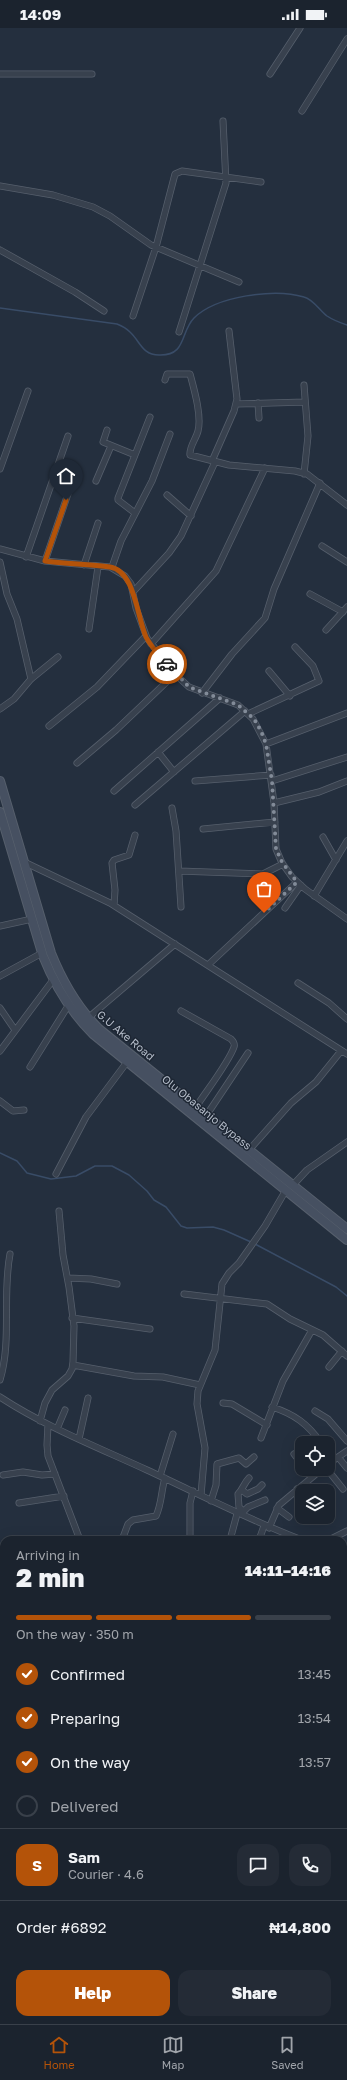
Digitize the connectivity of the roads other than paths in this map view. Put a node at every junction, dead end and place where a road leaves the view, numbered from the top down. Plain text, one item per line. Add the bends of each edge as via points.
1 (300, 28) edge
2 (347, 39) edge
3 (0, 74) edge
4 (92, 74) dead end
5 (270, 74) dead end
6 (302, 111) dead end
7 (223, 121) dead end
8 (225, 177) junction
9 (261, 182) dead end
10 (0, 186) edge
11 (156, 247) junction
12 (0, 250) edge
13 (200, 266) junction
14 (239, 282) dead end
15 (104, 311) dead end
16 (134, 316) dead end
17 (229, 331) dead end
18 (179, 332) dead end
19 (165, 380) dead end
20 (304, 385) dead end
21 (28, 391) dead end
22 (305, 402) junction
23 (236, 404) junction
24 (258, 404) junction
25 (150, 417) dead end
26 (258, 418) dead end
27 (107, 430) dead end
28 (170, 434) dead end
29 (68, 436) dead end
30 (111, 446) junction
31 (136, 455) junction
32 (214, 462) junction
33 (265, 468) junction
34 (0, 470) edge
35 (304, 474) junction
36 (96, 481) dead end
37 (320, 484) junction
38 (70, 488) dead end
39 (167, 495) dead end
40 (347, 505) edge
41 (135, 514) junction
42 (191, 516) junction
43 (98, 523) dead end
44 (322, 546) dead end
45 (0, 550) edge
46 (26, 557) junction
47 (45, 561) junction
48 (0, 562) edge
49 (347, 562) edge
50 (84, 565) junction
51 (98, 567) junction
52 (112, 568) junction
53 (133, 592) junction
54 (310, 594) dead end
55 (346, 608) edge
56 (89, 629) dead end
57 (326, 630) dead end
58 (146, 636) junction
59 (151, 644) junction
60 (295, 646) dead end
61 (58, 657) dead end
62 (269, 671) dead end
63 (175, 674) junction
64 (31, 679) junction
65 (202, 693) junction
66 (290, 696) junction
67 (220, 698) junction
68 (0, 709) edge
69 (246, 713) junction
70 (347, 713) edge
71 (49, 726) dead end
72 (266, 744) junction
73 (158, 752) junction
74 (347, 757) edge
75 (78, 763) dead end
76 (174, 772) junction
77 (271, 778) junction
78 (0, 781) edge
79 (195, 781) dead end
80 (347, 781) edge
81 (114, 791) dead end
82 (274, 803) junction
83 (135, 806) dead end
84 (172, 808) dead end
85 (0, 812) edge
86 (275, 822) junction
87 (203, 829) dead end
88 (3, 831) edge
89 (135, 834) dead end
90 (323, 837) dead end
91 (347, 841) edge
92 (336, 860) junction
93 (24, 862) junction
94 (282, 864) junction
95 (180, 871) junction
96 (299, 884) junction
97 (314, 896) junction
98 (114, 905) junction
99 (181, 907) dead end
100 (285, 908) dead end
101 (32, 919) junction
102 (347, 919) edge
103 (0, 926) edge
104 (175, 944) junction
105 (42, 953) junction
106 (208, 965) junction
107 (0, 976) edge
108 (53, 980) junction
109 (298, 983) dead end
110 (68, 1006) junction
111 (0, 1008) edge
112 (181, 1011) dead end
113 (88, 1018) junction
114 (347, 1019) edge
115 (15, 1030) junction
116 (341, 1051) junction
117 (0, 1052) edge
118 (248, 1053) dead end
119 (347, 1054) edge
120 (127, 1062) junction
121 (30, 1067) dead end
122 (0, 1101) edge
123 (196, 1107) junction
124 (24, 1110) dead end
125 (206, 1116) junction
126 (347, 1142) edge
127 (249, 1150) junction
128 (56, 1174) dead end
129 (289, 1188) junction
130 (59, 1211) dead end
131 (347, 1229) edge
132 (347, 1240) edge
133 (10, 1254) dead end
134 (68, 1278) junction
135 (117, 1284) dead end
136 (184, 1294) dead end
137 (221, 1300) junction
138 (72, 1318) junction
139 (150, 1329) dead end
140 (312, 1330) junction
141 (342, 1351) junction
142 (347, 1356) edge
143 (73, 1365) junction
144 (329, 1367) dead end
145 (0, 1380) edge
146 (200, 1385) junction
147 (0, 1397) edge
148 (88, 1398) dead end
149 (223, 1403) dead end
150 (272, 1407) junction
151 (65, 1410) dead end
152 (315, 1411) dead end
153 (40, 1421) junction
154 (48, 1425) junction
155 (267, 1425) junction
156 (57, 1430) junction
157 (173, 1434) dead end
158 (316, 1436) edge
159 (261, 1438) dead end
160 (79, 1439) junction
161 (347, 1441) edge
162 (347, 1451) edge
163 (254, 1457) dead end
164 (338, 1457) junction
165 (335, 1459) edge
166 (347, 1468) edge
167 (55, 1474) junction
168 (3, 1475) dead end
169 (333, 1476) edge
170 (162, 1477) junction
171 (312, 1477) edge
172 (250, 1478) dead end
173 (303, 1484) edge
174 (262, 1485) dead end
175 (343, 1488) dead end
176 (242, 1490) junction
177 (193, 1491) junction
178 (295, 1491) edge
179 (200, 1495) junction
180 (64, 1496) junction
181 (265, 1500) dead end
182 (211, 1501) junction
183 (19, 1503) dead end
184 (277, 1508) junction
185 (239, 1512) junction
186 (289, 1517) dead end
187 (266, 1527) junction
188 (347, 1531) edge
189 (79, 1536) edge
190 (124, 1536) edge
191 (190, 1536) edge
192 (231, 1536) edge
193 (261, 1536) edge
194 (290, 1536) edge
195 (338, 1536) edge

1 - 5 street
2 - 6 street
3 - 4 street
7 - 8 street
8 - 9 street
8 - 11 street via 182,171 175,174
8 - 13 street via 226,183
10 - 11 street via 53,195 93,208 110,216 142,240
11 - 13 street
11 - 16 street
12 - 15 street
13 - 14 street
13 - 18 street
17 - 23 street
19 - 32 street via 167,374 190,374 197,404 199,430 190,455
20 - 22 street
21 - 34 street
22 - 24 street
22 - 35 street via 308,443
23 - 24 street
23 - 32 street
24 - 26 street
25 - 31 street
27 - 30 street via 103,442
28 - 41 street via 152,481
29 - 46 street
30 - 31 street
30 - 36 street
31 - 41 street via 117,499
32 - 33 street
32 - 42 street
33 - 35 street
33 - 59 street via 216,571
35 - 37 street
37 - 40 street
37 - 65 street via 274,589 265,618 232,654
38 - 47 street
39 - 42 street
41 - 52 street via 121,541
42 - 53 street via 169,552
43 - 50 street
44 - 49 street
45 - 46 street
46 - 47 street
47 - 50 street
48 - 64 street
50 - 51 street
51 - 52 street
51 - 56 street
52 - 53 street via 124,576 131,584
53 - 58 street
54 - 55 street
55 - 57 street
58 - 59 street
58 - 71 street via 97,687
59 - 63 street
60 - 66 street via 313,666 319,681
61 - 64 street
62 - 66 street
63 - 65 street via 189,687
63 - 75 street
64 - 68 street via 14,699
65 - 67 street
66 - 69 street
67 - 69 street via 238,705
67 - 73 street
69 - 72 street via 261,731
69 - 76 street
70 - 72 street
72 - 77 street
73 - 76 street
73 - 81 street
74 - 77 street
76 - 83 street
77 - 79 street
77 - 82 street
78 - 93 main road, G.U Ake Road
80 - 82 street via 319,792
82 - 86 street
84 - 95 street
85 - 88 main road, Olu Obasanjo Bypass
86 - 87 street
86 - 94 street via 276,849
88 - 101 main road, Olu Obasanjo Bypass
89 - 98 street via 129,855 112,863
90 - 92 street
91 - 92 street
92 - 97 street
93 - 98 street via 73,883
93 - 113 main road, G.U Ake Road via 59,974
94 - 95 street via 262,874
94 - 96 street
95 - 99 street
96 - 97 street
96 - 100 street
96 - 106 street
97 - 102 street
98 - 104 street
101 - 103 street
101 - 105 main road, Olu Obasanjo Bypass
104 - 106 street
104 - 113 street
105 - 107 street
105 - 108 main road, Olu Obasanjo Bypass
106 - 116 street
108 - 110 main road, Olu Obasanjo Bypass
108 - 115 street
109 - 114 street via 329,1003
110 - 120 main road, Olu Obasanjo Bypass via 93,1034
110 - 121 street
111 - 115 street
112 - 123 street via 231,1038 234,1043 234,1047
113 - 123 main road, G.U Ake Road
115 - 117 street
116 - 119 street
116 - 127 street via 316,1082 286,1108
118 - 125 street
120 - 128 street via 86,1117
120 - 129 main road, Olu Obasanjo Bypass
122 - 124 street via 13,1111
123 - 125 main road, G.U Ake Road
125 - 127 main road, G.U Ake Road
126 - 129 street via 307,1170
127 - 129 main road, G.U Ake Road
129 - 131 main road, G.U Ake Road
129 - 132 main road, Olu Obasanjo Bypass
129 - 137 street via 222,1284
130 - 134 street
133 - 145 street via 5,1286 6,1347
134 - 135 street
134 - 138 street
136 - 137 street via 200,1294
137 - 140 street via 267,1304
137 - 146 street via 215,1350
138 - 139 street
138 - 143 street
140 - 141 street via 323,1335
140 - 150 street via 289,1369
141 - 142 street
141 - 144 street
143 - 146 street via 134,1376 169,1378
143 - 153 street via 68,1376 52,1390
146 - 179 street via 197,1404 205,1448
147 - 153 street
148 - 160 street
149 - 155 street via 232,1404
150 - 155 street
150 - 158 street via 298,1418
151 - 156 street
152 - 161 street via 328,1419
153 - 154 street
154 - 156 street
154 - 167 street via 47,1450
155 - 159 street
156 - 160 street
157 - 170 street
160 - 170 street
162 - 164 street
163 - 182 street via 246,1464 239,1458 217,1464 216,1485
164 - 165 street
164 - 166 street
167 - 168 street via 23,1472
167 - 180 street
169 - 175 street
170 - 177 street
170 - 190 street via 161,1503 156,1516 133,1520 128,1524
171 - 173 street
172 - 176 street via 244,1482
174 - 176 street via 247,1494
176 - 185 street via 238,1494
177 - 179 street
177 - 191 street via 190,1504
178 - 184 street
179 - 182 street
180 - 183 street
180 - 189 street
181 - 185 street
182 - 185 street
184 - 186 street
184 - 187 street
185 - 187 street
185 - 192 street
187 - 193 street
187 - 194 street
188 - 195 street

